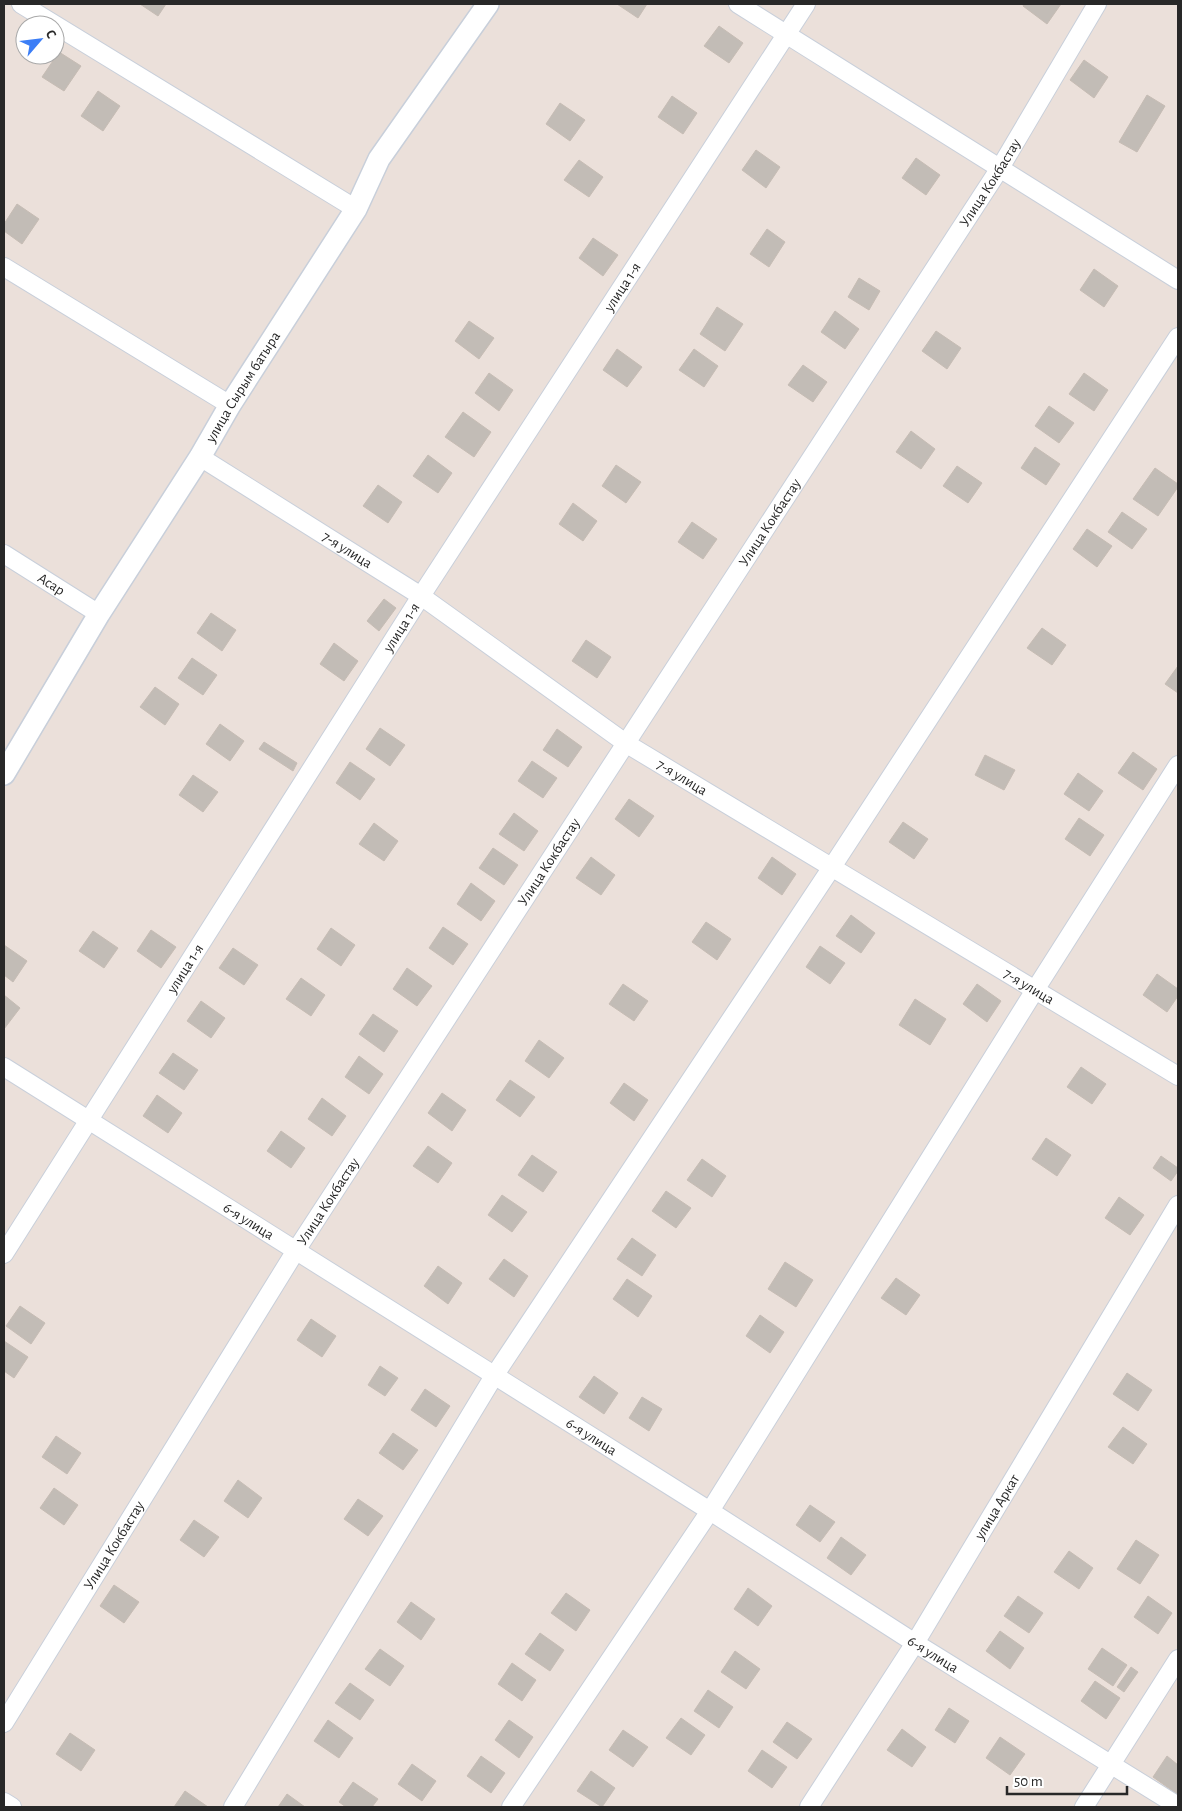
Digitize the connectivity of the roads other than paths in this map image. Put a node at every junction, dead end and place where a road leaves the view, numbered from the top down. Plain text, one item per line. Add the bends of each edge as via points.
1 (21, 4) edge
2 (488, 4) edge
3 (738, 4) edge
4 (806, 4) edge
5 (1097, 4) edge
6 (787, 35) junction
7 (1000, 168) junction
8 (356, 209) junction
9 (4, 267) edge
10 (1178, 280) edge
11 (1178, 337) edge
12 (230, 405) junction
13 (200, 457) junction
14 (4, 554) edge
15 (421, 596) junction
16 (99, 614) junction
17 (627, 744) junction
18 (1178, 765) edge
19 (4, 774) edge
20 (832, 867) junction
21 (1035, 990) junction
22 (4, 1067) edge
23 (1178, 1076) edge
24 (87, 1121) junction
25 (1178, 1205) edge
26 (295, 1252) junction
27 (4, 1254) edge
28 (494, 1376) junction
29 (710, 1512) junction
30 (914, 1643) junction
31 (1178, 1659) edge
32 (4, 1722) edge
33 (1111, 1764) junction
34 (4, 1802) edge
35 (1178, 1806) edge
36 (12, 1807) edge
37 (233, 1807) edge
38 (511, 1807) edge
39 (809, 1807) edge
40 (1084, 1807) edge

1 - 8 street
2 - 8 street, улица Сырым батыра via 379,159
3 - 6 street
4 - 6 street, улица 1-я
5 - 7 street, Улица Кокбастау
6 - 7 street
6 - 15 street, улица 1-я
7 - 10 street
7 - 17 street, Улица Кокбастау
8 - 12 street, улица Сырым батыра
9 - 12 street
11 - 20 street
12 - 13 street, улица Сырым батыра
13 - 15 street, 7-я улица
13 - 16 street, улица Сырым батыра
14 - 16 street, Асар
15 - 17 street, 7-я улица
15 - 24 street, улица 1-я
16 - 19 street, улица Сырым батыра
17 - 20 street, 7-я улица
17 - 26 street, Улица Кокбастау
18 - 21 street
20 - 21 street, 7-я улица
20 - 28 street
21 - 23 street, 7-я улица
21 - 29 street
22 - 24 street, 6-я улица
24 - 26 street, 6-я улица
24 - 27 street, улица 1-я
25 - 30 street, улица Аркат
26 - 28 street, 6-я улица
26 - 32 street, Улица Кокбастау
28 - 29 street, 6-я улица
28 - 37 street
29 - 30 street, 6-я улица
29 - 38 street
30 - 33 street, 6-я улица
30 - 39 street, улица Аркат
31 - 33 street
33 - 35 street, 6-я улица
33 - 40 street
34 - 36 street

